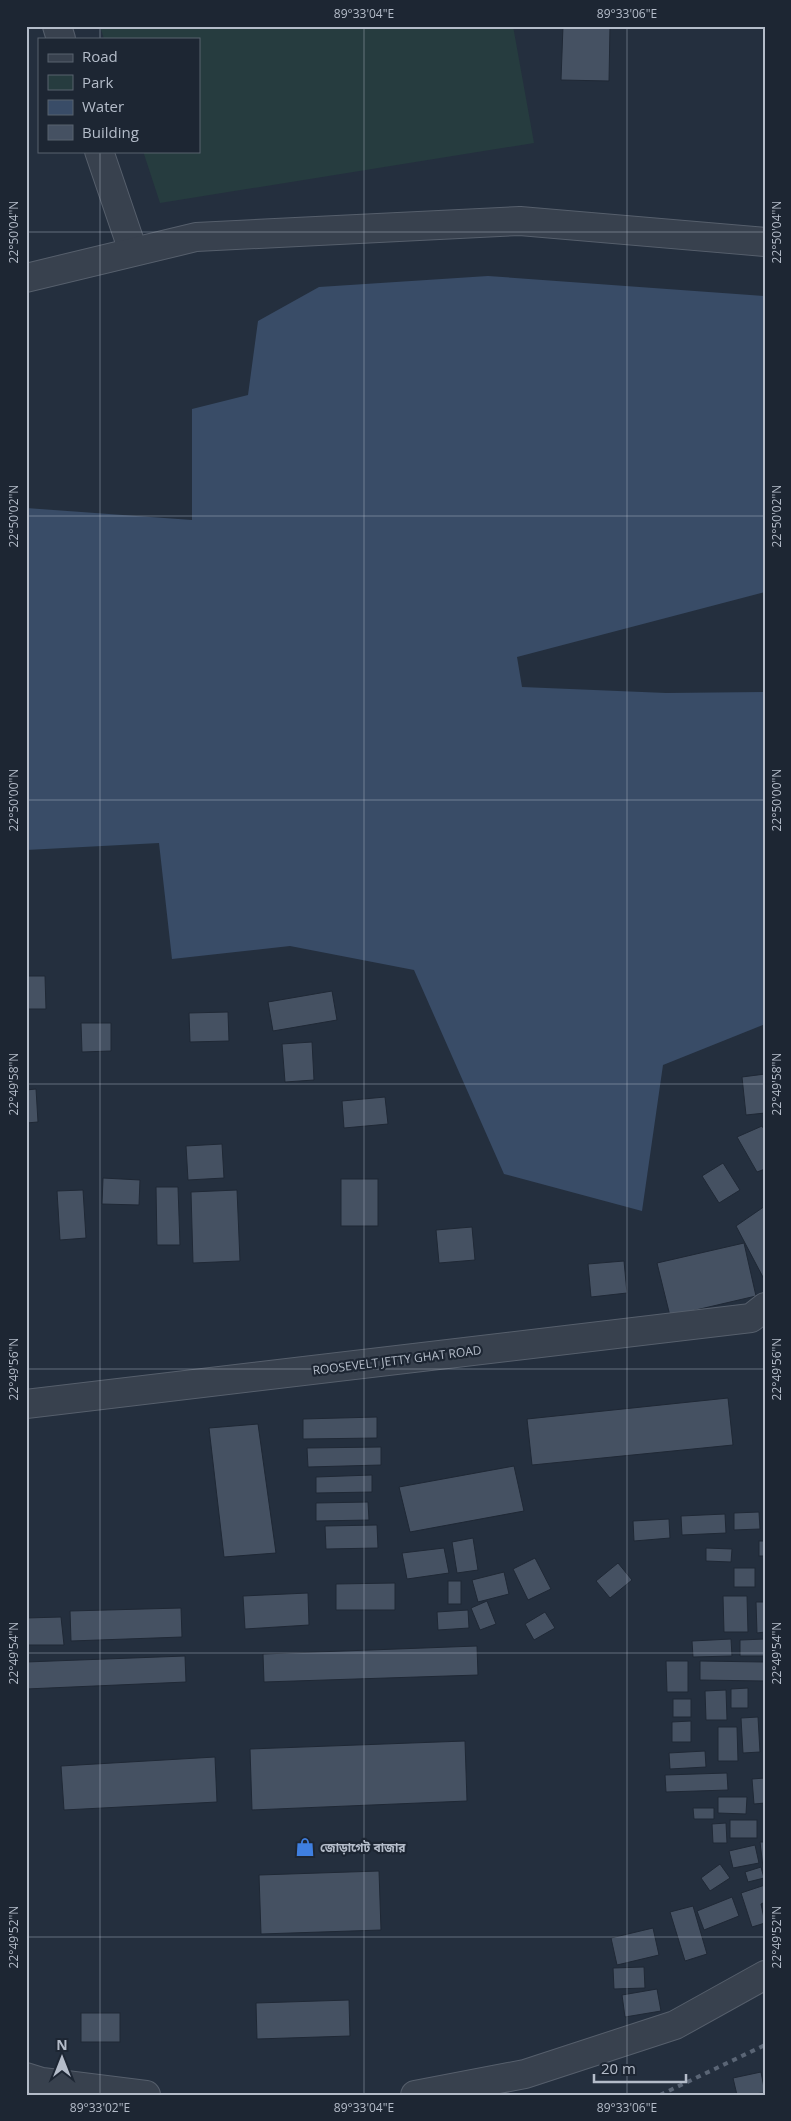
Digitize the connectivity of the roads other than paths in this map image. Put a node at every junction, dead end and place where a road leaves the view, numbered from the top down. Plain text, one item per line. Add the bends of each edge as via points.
1 (57, 26) edge
2 (61, 38) edge
3 (99, 152) edge
4 (765, 242) edge
5 (133, 251) junction
6 (26, 278) edge
7 (765, 1307) edge
8 (26, 1404) edge
9 (765, 1975) edge
10 (26, 2077) edge
11 (146, 2095) edge
12 (416, 2095) edge

1 - 2 street
3 - 5 street
4 - 5 street via 520,221 196,237
5 - 6 street
7 - 8 street, ROOSEVELT JETTY GHAT ROAD via 751,1318
9 - 12 street via 675,2025 525,2074
10 - 11 street via 42,2082

